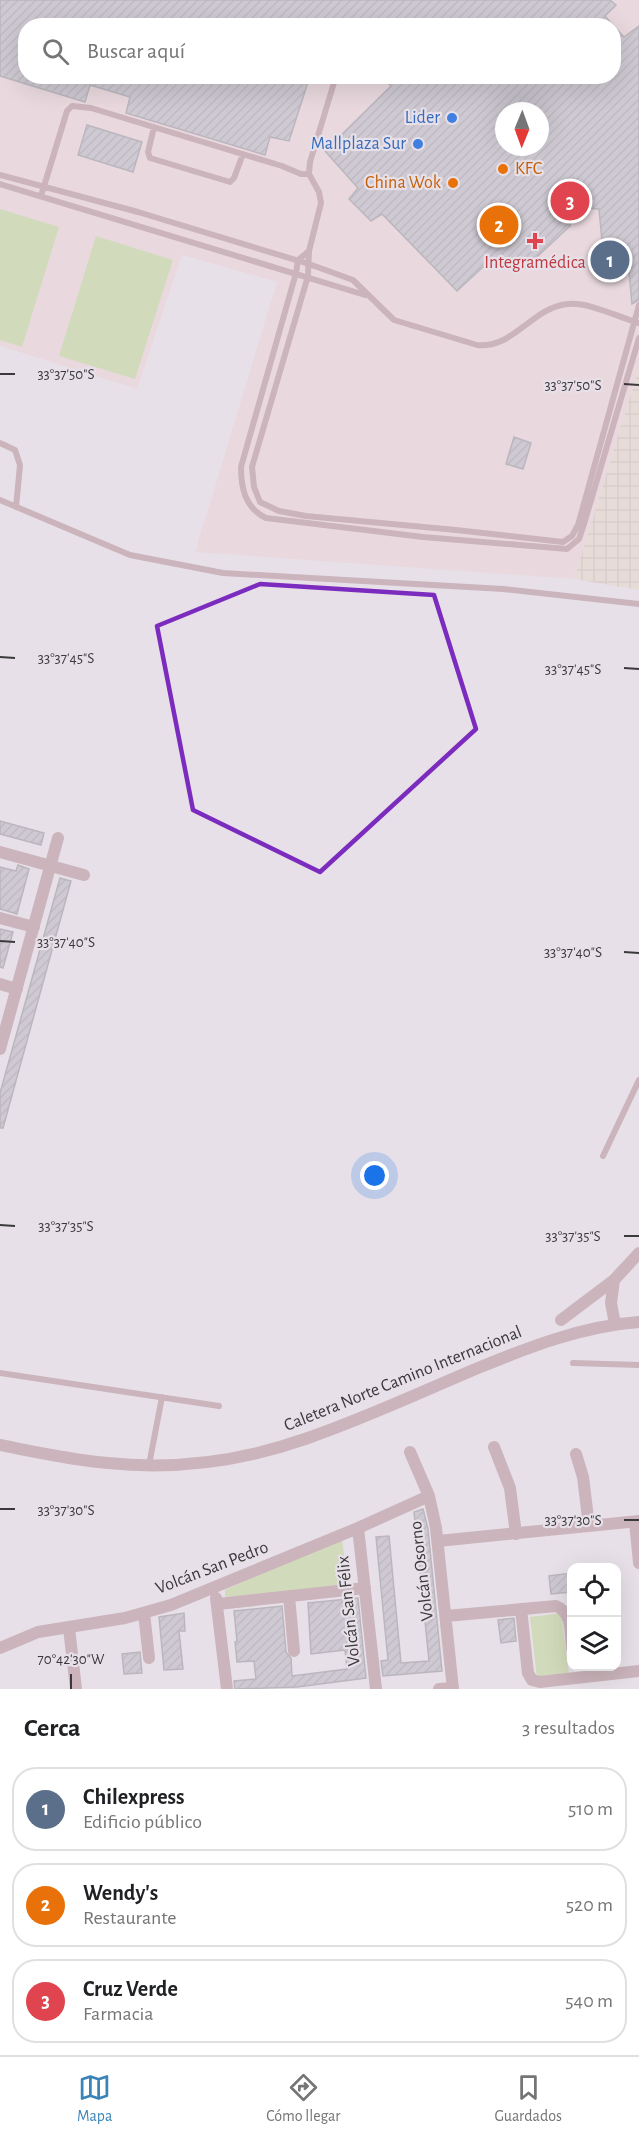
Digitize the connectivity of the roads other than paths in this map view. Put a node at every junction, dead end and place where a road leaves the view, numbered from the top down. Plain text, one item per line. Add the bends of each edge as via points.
1 (334, 84) edge
2 (154, 127) junction
3 (243, 154) junction
4 (309, 174) junction
5 (0, 175) edge
6 (0, 184) edge
7 (44, 188) junction
8 (42, 196) junction
9 (309, 251) junction
10 (298, 261) junction
11 (309, 264) junction
12 (296, 273) junction
13 (308, 276) junction
14 (371, 298) junction
15 (639, 304) edge
16 (636, 323) edge
17 (639, 338) edge
18 (0, 443) edge
19 (0, 500) edge
20 (16, 507) junction
21 (639, 604) edge
22 (58, 838) dead end
23 (0, 852) edge
24 (50, 866) junction
25 (84, 875) dead end
26 (0, 918) edge
27 (34, 927) junction
28 (0, 984) edge
29 (17, 989) junction
30 (0, 1047) edge
31 (639, 1080) edge
32 (603, 1156) dead end
33 (639, 1253) edge
34 (614, 1280) junction
35 (561, 1320) dead end
36 (639, 1322) edge
37 (615, 1324) junction
38 (573, 1363) dead end
39 (639, 1365) edge
40 (0, 1373) edge
41 (162, 1397) junction
42 (219, 1406) dead end
43 (0, 1445) edge
44 (494, 1447) dead end
45 (410, 1452) dead end
46 (576, 1454) dead end
47 (148, 1465) junction
48 (429, 1496) junction
49 (637, 1522) edge
50 (589, 1526) junction
51 (358, 1528) junction
52 (516, 1534) junction
53 (438, 1541) junction
54 (639, 1563) edge
55 (214, 1588) junction
56 (365, 1588) junction
57 (289, 1596) junction
58 (218, 1604) junction
59 (521, 1609) junction
60 (144, 1613) junction
61 (446, 1617) junction
62 (568, 1617) edge
63 (69, 1628) junction
64 (0, 1648) edge
65 (294, 1651) dead end
66 (149, 1658) dead end
67 (639, 1671) edge
68 (574, 1672) edge
69 (453, 1688) edge
70 (76, 1689) edge
71 (227, 1689) edge
72 (376, 1689) edge
73 (439, 1689) edge

1 - 4 lane
2 - 3 lane
2 - 3 lane via 150,158 230,182
2 - 7 lane via 72,106 67,111
3 - 4 lane
4 - 9 lane via 321,203
5 - 7 lane
6 - 8 lane
7 - 8 lane
7 - 10 lane
8 - 12 lane
9 - 10 lane
9 - 11 lane
10 - 11 lane
10 - 12 lane
11 - 13 lane
11 - 14 lane via 353,280
12 - 13 lane
12 - 17 lane via 241,466 246,499 257,514 266,518 567,549 579,539
13 - 14 lane
13 - 16 lane via 252,467 254,488 261,502 279,511 306,516 563,542 578,525
14 - 16 lane via 394,320 484,346 504,341 545,311 564,304 579,304
15 - 16 lane
18 - 20 lane via 15,450 20,465
19 - 20 lane
20 - 21 lane via 130,555 223,573 503,589
22 - 24 street
23 - 24 street
24 - 25 street
24 - 27 street
26 - 27 street
27 - 29 street
28 - 29 street
29 - 30 street
31 - 32 lane
33 - 34 street
34 - 35 street
34 - 37 street via 611,1303
36 - 37 street, Caletera Norte Camino Internacional
37 - 47 street, Caletera Norte Camino Internacional via 529,1348 289,1444 216,1461
38 - 39 lane
40 - 41 lane
41 - 42 lane
41 - 47 lane
43 - 47 street, Caletera Norte Camino Internacional via 78,1460
44 - 52 street via 510,1488
45 - 48 street, Volcán Osorno
46 - 50 street
48 - 51 street, Volcán San Pedro
48 - 53 street, Volcán Osorno
49 - 50 street
49 - 54 street
50 - 52 street
51 - 55 street, Volcán San Pedro
51 - 56 street, Volcán San Félix
52 - 53 street
53 - 61 street, Volcán Osorno
55 - 58 street
55 - 60 street, Volcán San Pedro
56 - 57 street
56 - 72 street, Volcán San Félix
57 - 58 street
57 - 65 street
58 - 71 street
59 - 61 street
59 - 62 street via 552,1606 563,1609
59 - 68 street via 529,1677 540,1682
60 - 63 street, Volcán San Pedro
60 - 66 street
61 - 69 street, Volcán Osorno
63 - 64 street, Volcán San Pedro via 38,1632
63 - 70 street
67 - 68 street
69 - 73 street

